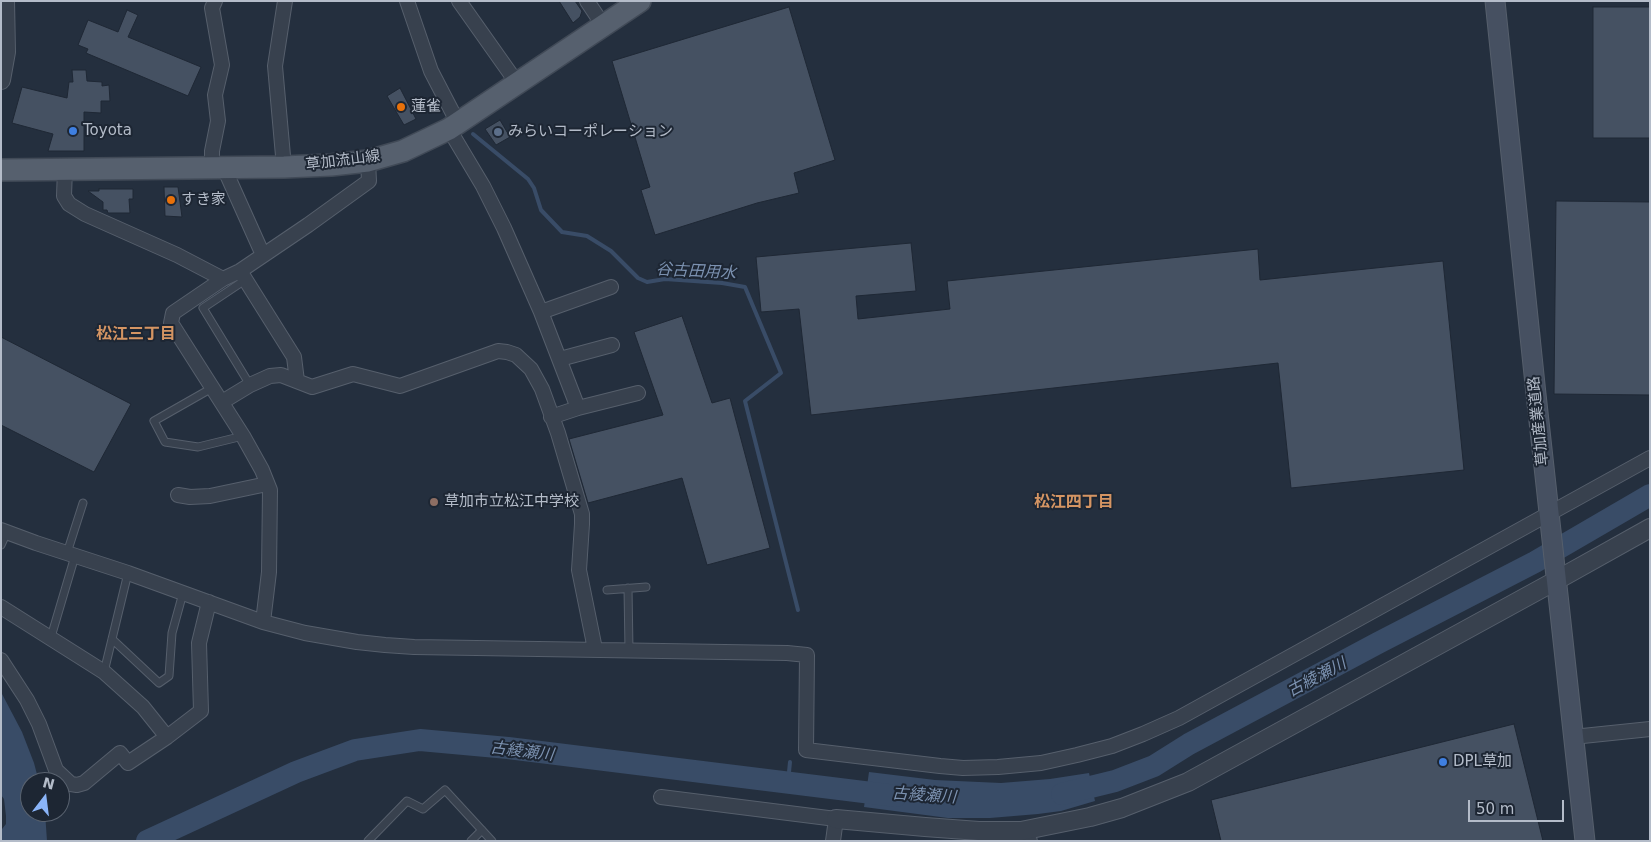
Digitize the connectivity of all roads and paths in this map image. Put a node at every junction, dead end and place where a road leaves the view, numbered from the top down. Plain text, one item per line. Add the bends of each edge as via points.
1 (5, 1) edge
2 (215, 1) edge
3 (285, 1) edge
4 (407, 1) edge
5 (459, 1) edge
6 (586, 1) edge
7 (640, 1) edge
8 (1495, 1) edge
9 (603, 25) junction
10 (1, 80) edge
11 (517, 83) junction
12 (453, 126) junction
13 (368, 161) junction
14 (284, 167) junction
15 (218, 168) junction
16 (65, 169) junction
17 (1, 170) edge
18 (263, 255) junction
19 (242, 275) junction
20 (223, 279) junction
21 (611, 287) dead end
22 (541, 312) junction
23 (612, 345) dead end
24 (560, 360) junction
25 (297, 381) junction
26 (250, 385) junction
27 (212, 388) junction
28 (638, 393) dead end
29 (222, 402) junction
30 (578, 408) junction
31 (551, 418) junction
32 (243, 436) junction
33 (1650, 458) edge
34 (267, 484) junction
35 (178, 495) dead end
36 (83, 503) dead end
37 (1550, 515) junction
38 (1650, 529) edge
39 (3, 536) edge
40 (71, 555) junction
41 (128, 572) junction
42 (1557, 576) junction
43 (646, 587) dead end
44 (628, 588) junction
45 (607, 590) dead end
46 (183, 592) junction
47 (209, 602) junction
48 (1, 607) edge
49 (263, 622) junction
50 (51, 638) junction
51 (112, 639) junction
52 (596, 649) junction
53 (629, 650) junction
54 (1, 660) edge
55 (104, 672) junction
56 (1650, 729) edge
57 (167, 737) junction
58 (1573, 737) junction
59 (662, 797) dead end
60 (836, 819) junction
61 (482, 830) junction
62 (1022, 837) edge
63 (368, 841) edge
64 (471, 841) edge
65 (492, 841) edge
66 (833, 841) edge
67 (1585, 841) edge

1 - 10 street via 6,52
2 - 15 street via 212,8 222,65 215,95 218,121 212,151
3 - 14 street via 275,66
4 - 12 street via 430,71
5 - 11 street
6 - 9 street
7 - 9 main road, 草加流山線
8 - 37 main road, 草加産業道路
9 - 11 main road, 草加流山線
11 - 12 main road, 草加流山線
12 - 13 main road, 草加流山線 via 403,151
12 - 22 street
13 - 14 main road, 草加流山線
13 - 18 street via 369,181
14 - 15 main road, 草加流山線
15 - 16 main road, 草加流山線
15 - 18 street
16 - 17 main road, 草加流山線
16 - 20 street via 64,196 69,204
18 - 19 street
19 - 20 street
19 - 25 street via 294,357
19 - 26 lane via 203,308
20 - 27 street via 173,313 171,323
21 - 22 street
22 - 24 street
23 - 24 street
24 - 30 street
25 - 26 street via 281,375
25 - 31 street via 312,387 352,374 400,386 498,351 507,352 516,355 531,369 542,389
26 - 29 street
27 - 29 street
27 - 32 lane via 154,421 165,442 198,447
28 - 30 street
29 - 32 street
30 - 31 street
31 - 52 street via 582,514 579,570
32 - 34 street
33 - 37 street
34 - 35 street via 210,496
34 - 49 street via 270,490 269,572
36 - 40 lane
37 - 42 main road, 草加産業道路
37 - 53 street via 1179,718 1112,746 1041,763 963,768 806,750 807,655
38 - 42 street
39 - 40 street
40 - 41 street
40 - 50 lane
41 - 46 street
41 - 51 lane
42 - 58 main road, 草加産業道路
42 - 62 street via 1188,782 1122,808
43 - 44 lane
44 - 45 lane
44 - 53 lane
46 - 47 street
46 - 51 lane via 172,633 169,676 159,683
47 - 49 street
47 - 57 street via 199,643 201,711
48 - 50 street
49 - 52 street via 305,633 385,645
50 - 55 street
51 - 55 lane
52 - 53 street
54 - 57 street via 27,700 56,770 71,784 84,783 120,753 128,763
55 - 57 street via 143,707
56 - 58 street
58 - 67 main road, 草加産業道路
59 - 60 street
60 - 62 street
60 - 66 street
61 - 63 lane via 445,790 423,809 407,801
61 - 64 lane
61 - 65 lane

